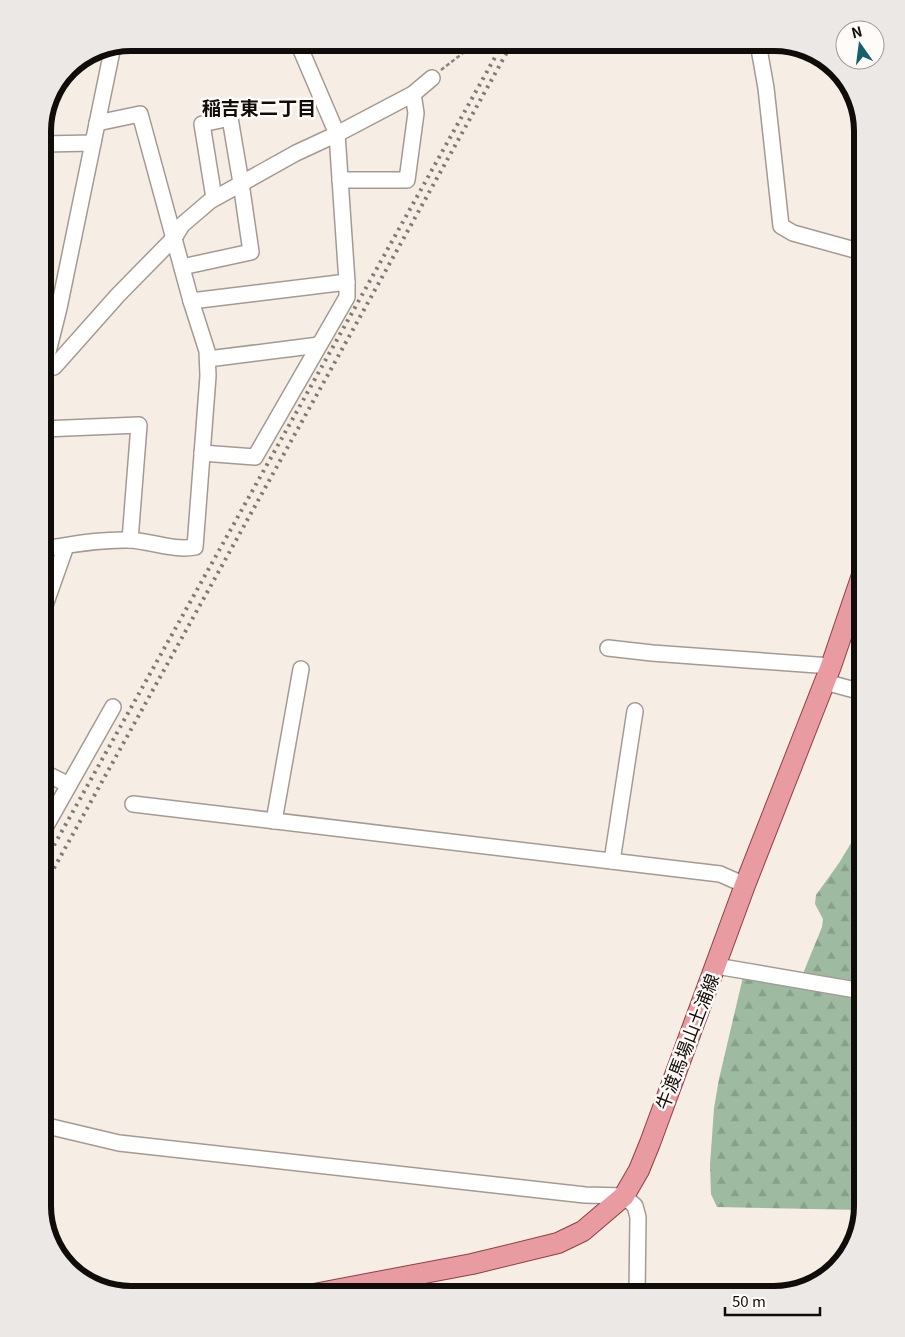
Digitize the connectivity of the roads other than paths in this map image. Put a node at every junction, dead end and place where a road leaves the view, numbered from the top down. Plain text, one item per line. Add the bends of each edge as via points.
1 (302, 51) edge
2 (759, 51) edge
3 (111, 55) edge
4 (432, 78) road end
5 (413, 94) junction
6 (97, 124) junction
7 (337, 134) junction
8 (93, 143) junction
9 (51, 144) edge
10 (340, 180) junction
11 (241, 183) junction
12 (214, 198) junction
13 (174, 238) junction
14 (854, 250) edge
15 (182, 267) junction
16 (347, 282) junction
17 (191, 301) junction
18 (51, 340) edge
19 (319, 345) junction
20 (208, 359) junction
21 (51, 368) edge
22 (51, 429) edge
23 (202, 453) junction
24 (130, 540) junction
25 (66, 546) junction
26 (51, 548) edge
27 (51, 588) edge
28 (854, 601) edge
29 (608, 648) dead end
30 (301, 669) dead end
31 (828, 674) junction
32 (854, 688) edge
33 (113, 708) dead end
34 (635, 710) dead end
35 (51, 776) edge
36 (69, 785) junction
37 (133, 804) dead end
38 (51, 816) edge
39 (274, 821) junction
40 (612, 862) junction
41 (745, 885) junction
42 (716, 966) junction
43 (854, 990) edge
44 (51, 1127) edge
45 (624, 1196) junction
46 (356, 1286) edge
47 (636, 1286) edge

1 - 7 street
2 - 14 street via 781,226 793,233
3 - 6 street
4 - 5 street
5 - 7 street
5 - 10 street via 416,112 406,180
6 - 8 street
6 - 13 street via 140,114
7 - 10 street
7 - 11 street
8 - 9 street
8 - 18 street
10 - 16 street
11 - 12 street
11 - 12 street via 230,118 202,124
11 - 15 street via 251,252
12 - 13 street via 182,225
13 - 15 street
13 - 21 street
15 - 17 street
16 - 17 street
16 - 19 street via 347,297
17 - 20 street
19 - 20 street
19 - 23 street via 255,457
20 - 23 street
22 - 24 street via 139,424
23 - 24 street via 195,547 184,549
24 - 25 street
25 - 26 street
25 - 27 street
28 - 31 main road, 牛渡馬場山土浦線
29 - 31 street
30 - 39 street
31 - 32 street
31 - 41 main road, 牛渡馬場山土浦線
33 - 36 street
34 - 40 street
35 - 36 street
36 - 38 street
37 - 39 street
39 - 40 street
40 - 41 street via 720,874
41 - 42 main road, 牛渡馬場山土浦線
42 - 43 street
42 - 45 main road, 牛渡馬場山土浦線 via 650,1143
44 - 45 street via 119,1143 585,1195
45 - 46 main road, 牛渡馬場山土浦線 via 583,1231 558,1243 472,1264
45 - 47 street via 635,1206 638,1217

